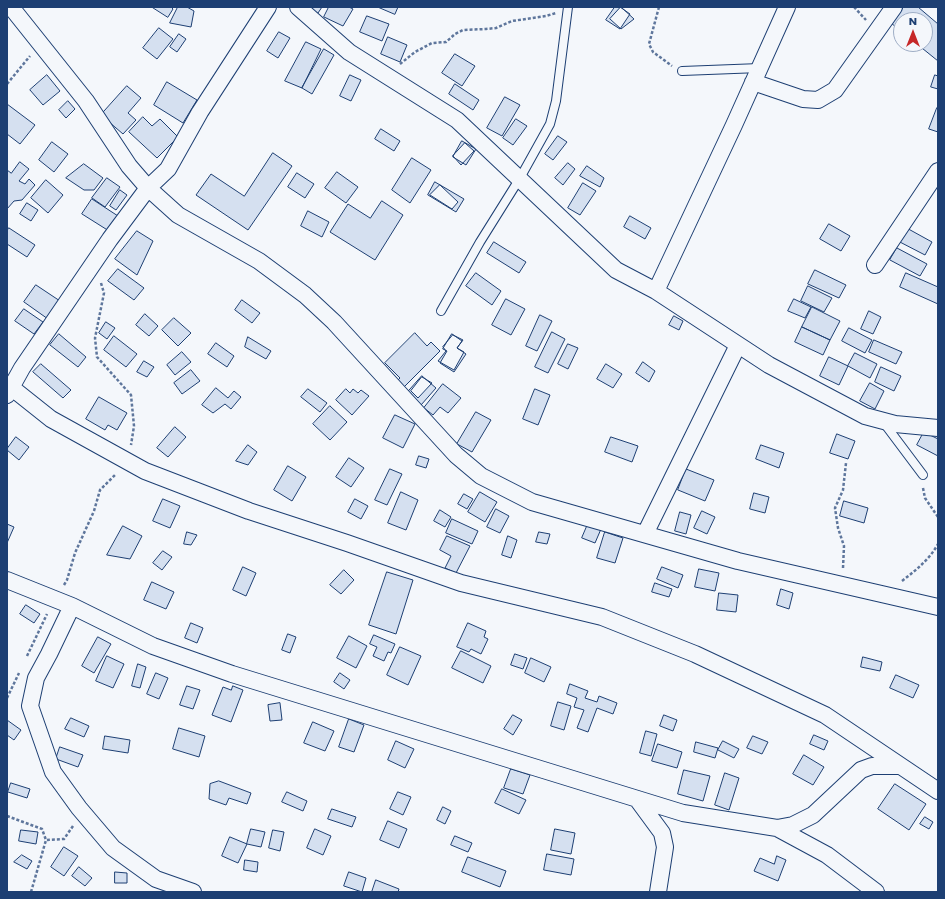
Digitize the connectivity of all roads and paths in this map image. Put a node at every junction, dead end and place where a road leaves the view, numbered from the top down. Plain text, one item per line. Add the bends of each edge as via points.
1 (10, 7) edge
2 (268, 7) edge
3 (298, 7) edge
4 (659, 7) edge
5 (787, 7) edge
6 (894, 7) edge
7 (568, 8) edge
8 (40, 44) junction
9 (682, 71) joint
10 (381, 72) junction
11 (757, 75) junction
12 (7, 84) edge
13 (938, 171) edge
14 (520, 178) junction
15 (148, 188) junction
16 (95, 261) junction
17 (875, 265) dead end
18 (656, 291) junction
19 (441, 311) dead end
20 (738, 345) junction
21 (8, 389) edge
22 (883, 421) junction
23 (938, 428) edge
24 (129, 462) junction
25 (846, 463) dead end
26 (923, 475) joint
27 (938, 517) edge
28 (645, 534) junction
29 (938, 544) edge
30 (7, 580) edge
31 (836, 583) junction
32 (891, 596) junction
33 (54, 599) junction
34 (72, 606) junction
35 (938, 607) edge
36 (24, 663) dead end
37 (20, 670) dead end
38 (7, 698) edge
39 (899, 766) junction
40 (938, 791) edge
41 (637, 799) junction
42 (83, 813) junction
43 (7, 816) edge
44 (778, 828) junction
45 (46, 840) junction
46 (31, 892) edge
47 (193, 892) edge
48 (658, 892) edge
49 (876, 892) edge

1 - 8 street
2 - 15 street via 200,112 168,170
3 - 10 street via 349,52
4 - 9 path via 649,44 661,59
5 - 11 street
6 - 11 street via 835,90 818,100 804,99
7 - 10 path via 546,16 512,21 496,28 463,30 446,42 432,43 415,52 401,64
7 - 14 lane via 556,101 550,124
8 - 12 path
8 - 15 street via 86,101 129,166
9 - 11 lane
10 - 14 street via 458,120
11 - 18 street
13 - 17 street
14 - 18 street via 616,270
14 - 19 lane
15 - 16 street
15 - 28 street via 178,215 259,261 305,295 334,322 456,455 481,476 532,502
16 - 21 street
16 - 24 path via 104,293 95,338 97,357 131,395 134,426
18 - 20 street
20 - 22 street via 769,365 865,416
20 - 28 street
21 - 24 street via 51,419
22 - 23 street
22 - 26 lane
24 - 33 path via 100,490 67,580
24 - 39 street via 145,471 249,511 461,583 602,617 695,654 825,715
25 - 31 path via 843,490 835,508 844,546 844,566
26 - 27 path via 925,498
28 - 31 street via 738,561
29 - 32 path via 933,554 901,582
30 - 33 street
31 - 32 street
32 - 35 street
33 - 34 street
33 - 36 path
34 - 41 street via 153,646 218,669
34 - 42 street via 36,678 30,706 53,772
37 - 38 path
39 - 40 street
39 - 44 street via 872,766 861,770 813,815 793,825
41 - 44 street via 683,813
41 - 48 street via 662,833 665,846
42 - 45 path via 64,839
42 - 47 street via 113,848 156,879
43 - 45 path via 42,828
44 - 49 street via 827,855
45 - 46 path

